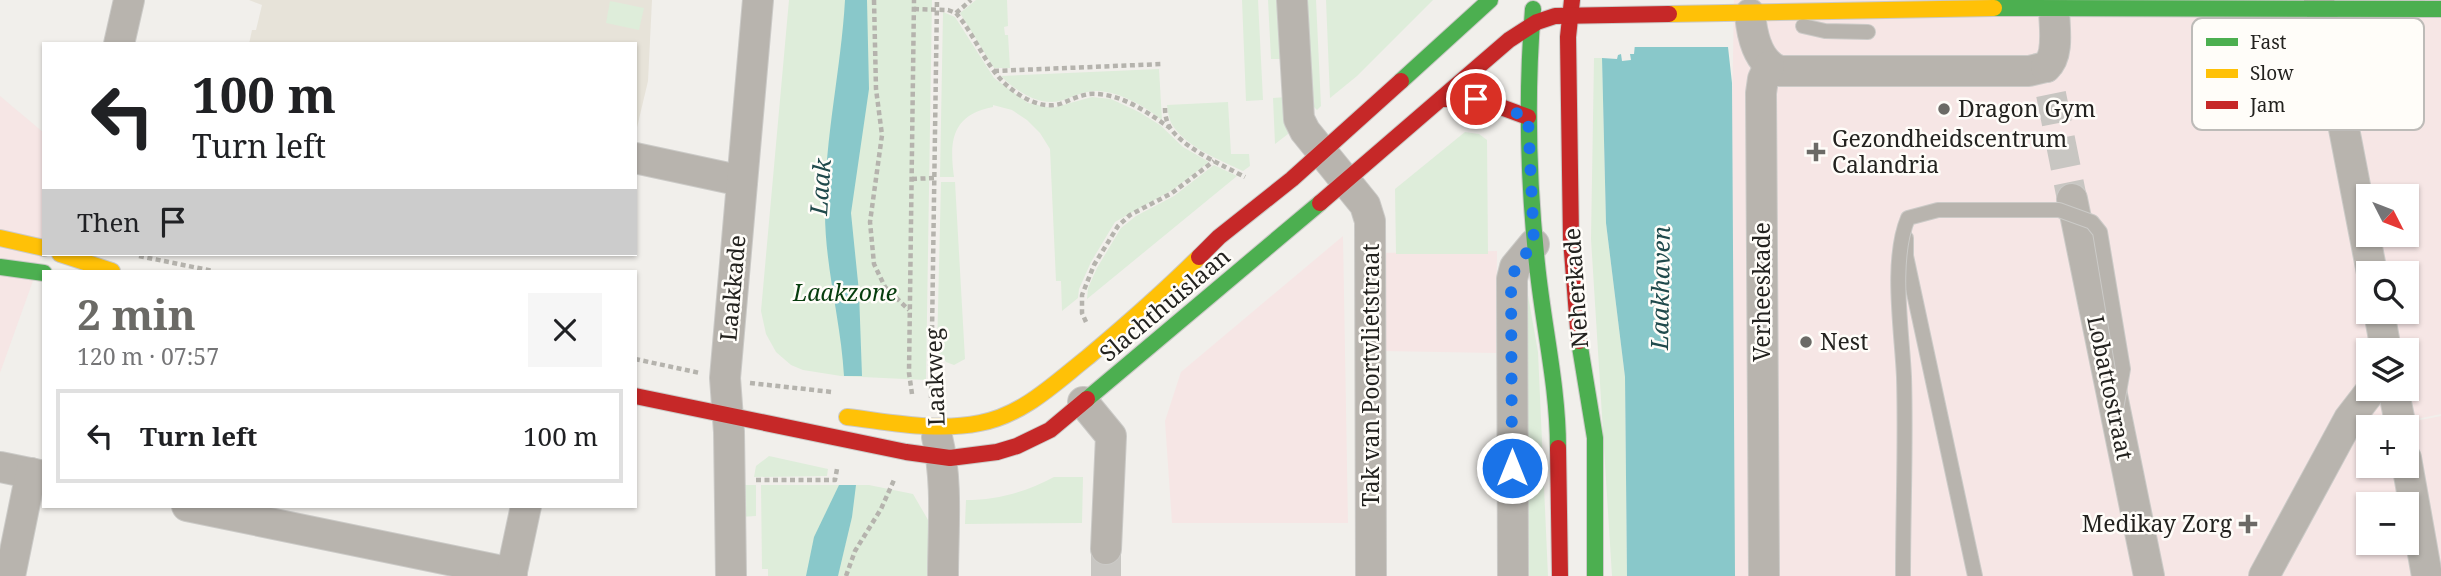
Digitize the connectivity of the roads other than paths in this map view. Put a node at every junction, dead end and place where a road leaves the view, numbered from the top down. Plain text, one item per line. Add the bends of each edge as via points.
1 (129, 0) edge
2 (758, 0) edge
3 (1292, 0) edge
4 (1490, 0) edge
5 (1534, 0) edge
6 (2321, 4) edge
7 (1571, 7) edge
8 (2054, 8) junction
9 (2441, 9) edge
10 (1750, 14) junction
11 (1531, 26) junction
12 (1862, 35) dead end
13 (119, 42) edge
14 (1769, 66) junction
15 (1441, 99) junction
16 (1528, 117) junction
17 (2345, 130) edge
18 (1322, 152) junction
19 (637, 158) edge
20 (742, 181) junction
21 (1346, 181) junction
22 (2073, 206) joint
23 (0, 238) edge
24 (1534, 244) junction
25 (42, 248) edge
26 (70, 259) edge
27 (2370, 261) edge
28 (0, 267) edge
29 (108, 270) edge
30 (42, 273) edge
31 (637, 380) edge
32 (637, 396) edge
33 (2363, 401) edge
34 (1083, 402) junction
35 (730, 403) junction
36 (928, 413) junction
37 (2115, 415) junction
38 (832, 416) dead end
39 (2356, 438) edge
40 (942, 458) junction
41 (0, 467) edge
42 (2324, 468) junction
43 (37, 475) edge
44 (2410, 478) edge
45 (196, 508) edge
46 (526, 508) edge
47 (1106, 549) tunnel mouth
48 (511, 575) edge
49 (10, 576) edge
50 (731, 576) edge
51 (943, 576) edge
52 (1371, 576) edge
53 (1513, 576) edge
54 (1560, 576) edge
55 (1595, 576) edge
56 (1764, 576) edge
57 (1903, 576) edge
58 (1975, 576) edge
59 (2149, 576) edge
60 (2264, 576) edge
61 (2427, 576) edge

1 - 13 street
2 - 20 street, Laakkade
3 - 18 street, Tak van Poortvlietstraat via 1299,119
4 - 18 main road, Slachthuislaan
5 - 11 main road, Neherkade
6 - 8 main road, Slachthuislaan
6 - 9 main road, Slachthuislaan
7 - 10 main road, Slachthuislaan via 1634,14
7 - 11 main road, Slachthuislaan
7 - 55 main road, Neherkade via 1571,239 1581,361 1594,432
8 - 10 main road, Slachthuislaan
8 - 14 street via 2049,81 2034,71 1924,64 1783,71
10 - 12 lane
10 - 14 street via 1756,43
11 - 15 main road, Slachthuislaan
11 - 16 main road, Neherkade
14 - 56 street, Verheeskade via 1761,93
15 - 16 main road via 1479,99
15 - 21 main road, Slachthuislaan
16 - 24 main road, Neherkade
17 - 27 street
18 - 21 street, Tak van Poortvlietstraat
18 - 36 main road, Slachthuislaan via 1219,237 1153,303 1036,399 982,423
19 - 20 street
20 - 35 street, Laakkade
21 - 34 main road, Slachthuislaan
21 - 52 street, Tak van Poortvlietstraat via 1365,205 1370,221
22 - 37 street, Lobattostraat
22 - 58 lane via 1924,215 1908,228 1906,256
23 - 25 main road
24 - 53 street, Neherkade via 1511,279
24 - 54 main road, Neherkade via 1558,421
26 - 29 main road
28 - 30 main road
31 - 35 main road
32 - 35 main road
33 - 42 street
34 - 40 main road, Slachthuislaan via 1026,443 998,452
34 - 47 street via 1111,436
35 - 40 main road, Slachthuislaan
35 - 50 street, Laakkade
36 - 38 main road, Slachthuislaan
36 - 40 street, Laakweg
37 - 57 lane, bridge via 2123,369 2100,232 2092,222 2059,210 1938,210 1908,218 1901,235 1900,271
37 - 59 street, Lobattostraat
39 - 42 street
40 - 51 street, Laakweg
41 - 43 street
42 - 60 street
43 - 49 street
44 - 61 street
45 - 48 street
46 - 48 street

